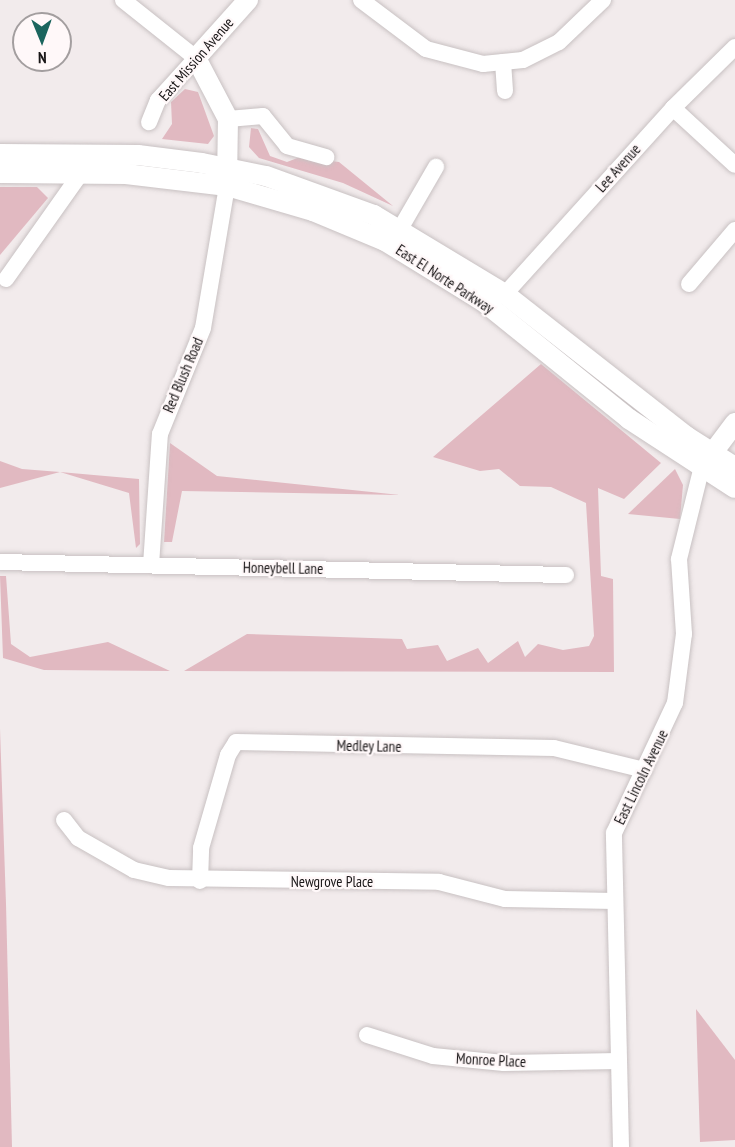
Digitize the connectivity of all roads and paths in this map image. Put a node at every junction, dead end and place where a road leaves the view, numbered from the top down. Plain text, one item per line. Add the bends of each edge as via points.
1 (123, 0) edge
2 (248, 0) edge
3 (361, 0) edge
4 (603, 0) edge
5 (735, 47) edge
6 (196, 58) junction
7 (503, 62) junction
8 (506, 91) dead end
9 (673, 108) junction
10 (228, 118) junction
11 (149, 122) dead end
12 (0, 154) edge
13 (326, 158) dead end
14 (735, 165) edge
15 (436, 167) dead end
16 (0, 172) edge
17 (81, 172) junction
18 (228, 177) junction
19 (400, 229) junction
20 (735, 230) edge
21 (6, 279) dead end
22 (689, 285) dead end
23 (505, 294) junction
24 (735, 423) edge
25 (712, 453) junction
26 (735, 467) edge
27 (701, 470) junction
28 (735, 488) edge
29 (0, 562) edge
30 (151, 565) junction
31 (567, 575) dead end
32 (644, 770) junction
33 (64, 820) dead end
34 (200, 881) junction
35 (615, 901) junction
36 (367, 1035) dead end
37 (619, 1061) junction
38 (621, 1147) edge

1 - 6 street
2 - 6 main road, East Mission Avenue
3 - 7 street via 426,49 463,62
4 - 7 street via 559,42 523,60
5 - 9 street, Lee Avenue
6 - 10 main road
6 - 11 street, East Mission Avenue via 158,100
7 - 8 street
9 - 14 street
9 - 23 street, Lee Avenue
10 - 13 street via 263,116 287,146
10 - 18 main road
12 - 18 main road, East El Norte Parkway via 138,155
15 - 19 street
16 - 17 main road, East El Norte Parkway
17 - 18 main road, East El Norte Parkway
17 - 21 street
18 - 19 main road, East El Norte Parkway via 321,194
18 - 27 main road, East El Norte Parkway via 312,211 439,271
18 - 30 street, Red Blush Road via 203,328 160,434
19 - 23 main road, East El Norte Parkway
20 - 22 street
23 - 25 main road, East El Norte Parkway
24 - 25 main road, East Lincoln Avenue
25 - 26 main road, East El Norte Parkway
25 - 27 main road, East Lincoln Avenue
27 - 28 main road, East El Norte Parkway
27 - 32 street, East Lincoln Avenue via 679,559 682,673 675,703
29 - 30 street, Honeybell Lane
30 - 31 street, Honeybell Lane
32 - 34 street, Medley Lane via 554,748 237,742 228,754 201,848
32 - 35 street, East Lincoln Avenue via 614,833
33 - 34 street, Newgrove Place via 78,838 134,870
34 - 35 street, Newgrove Place via 440,882 505,899
35 - 37 street, East Lincoln Avenue
36 - 37 street, Monroe Place via 433,1056 504,1063
37 - 38 street, East Lincoln Avenue

